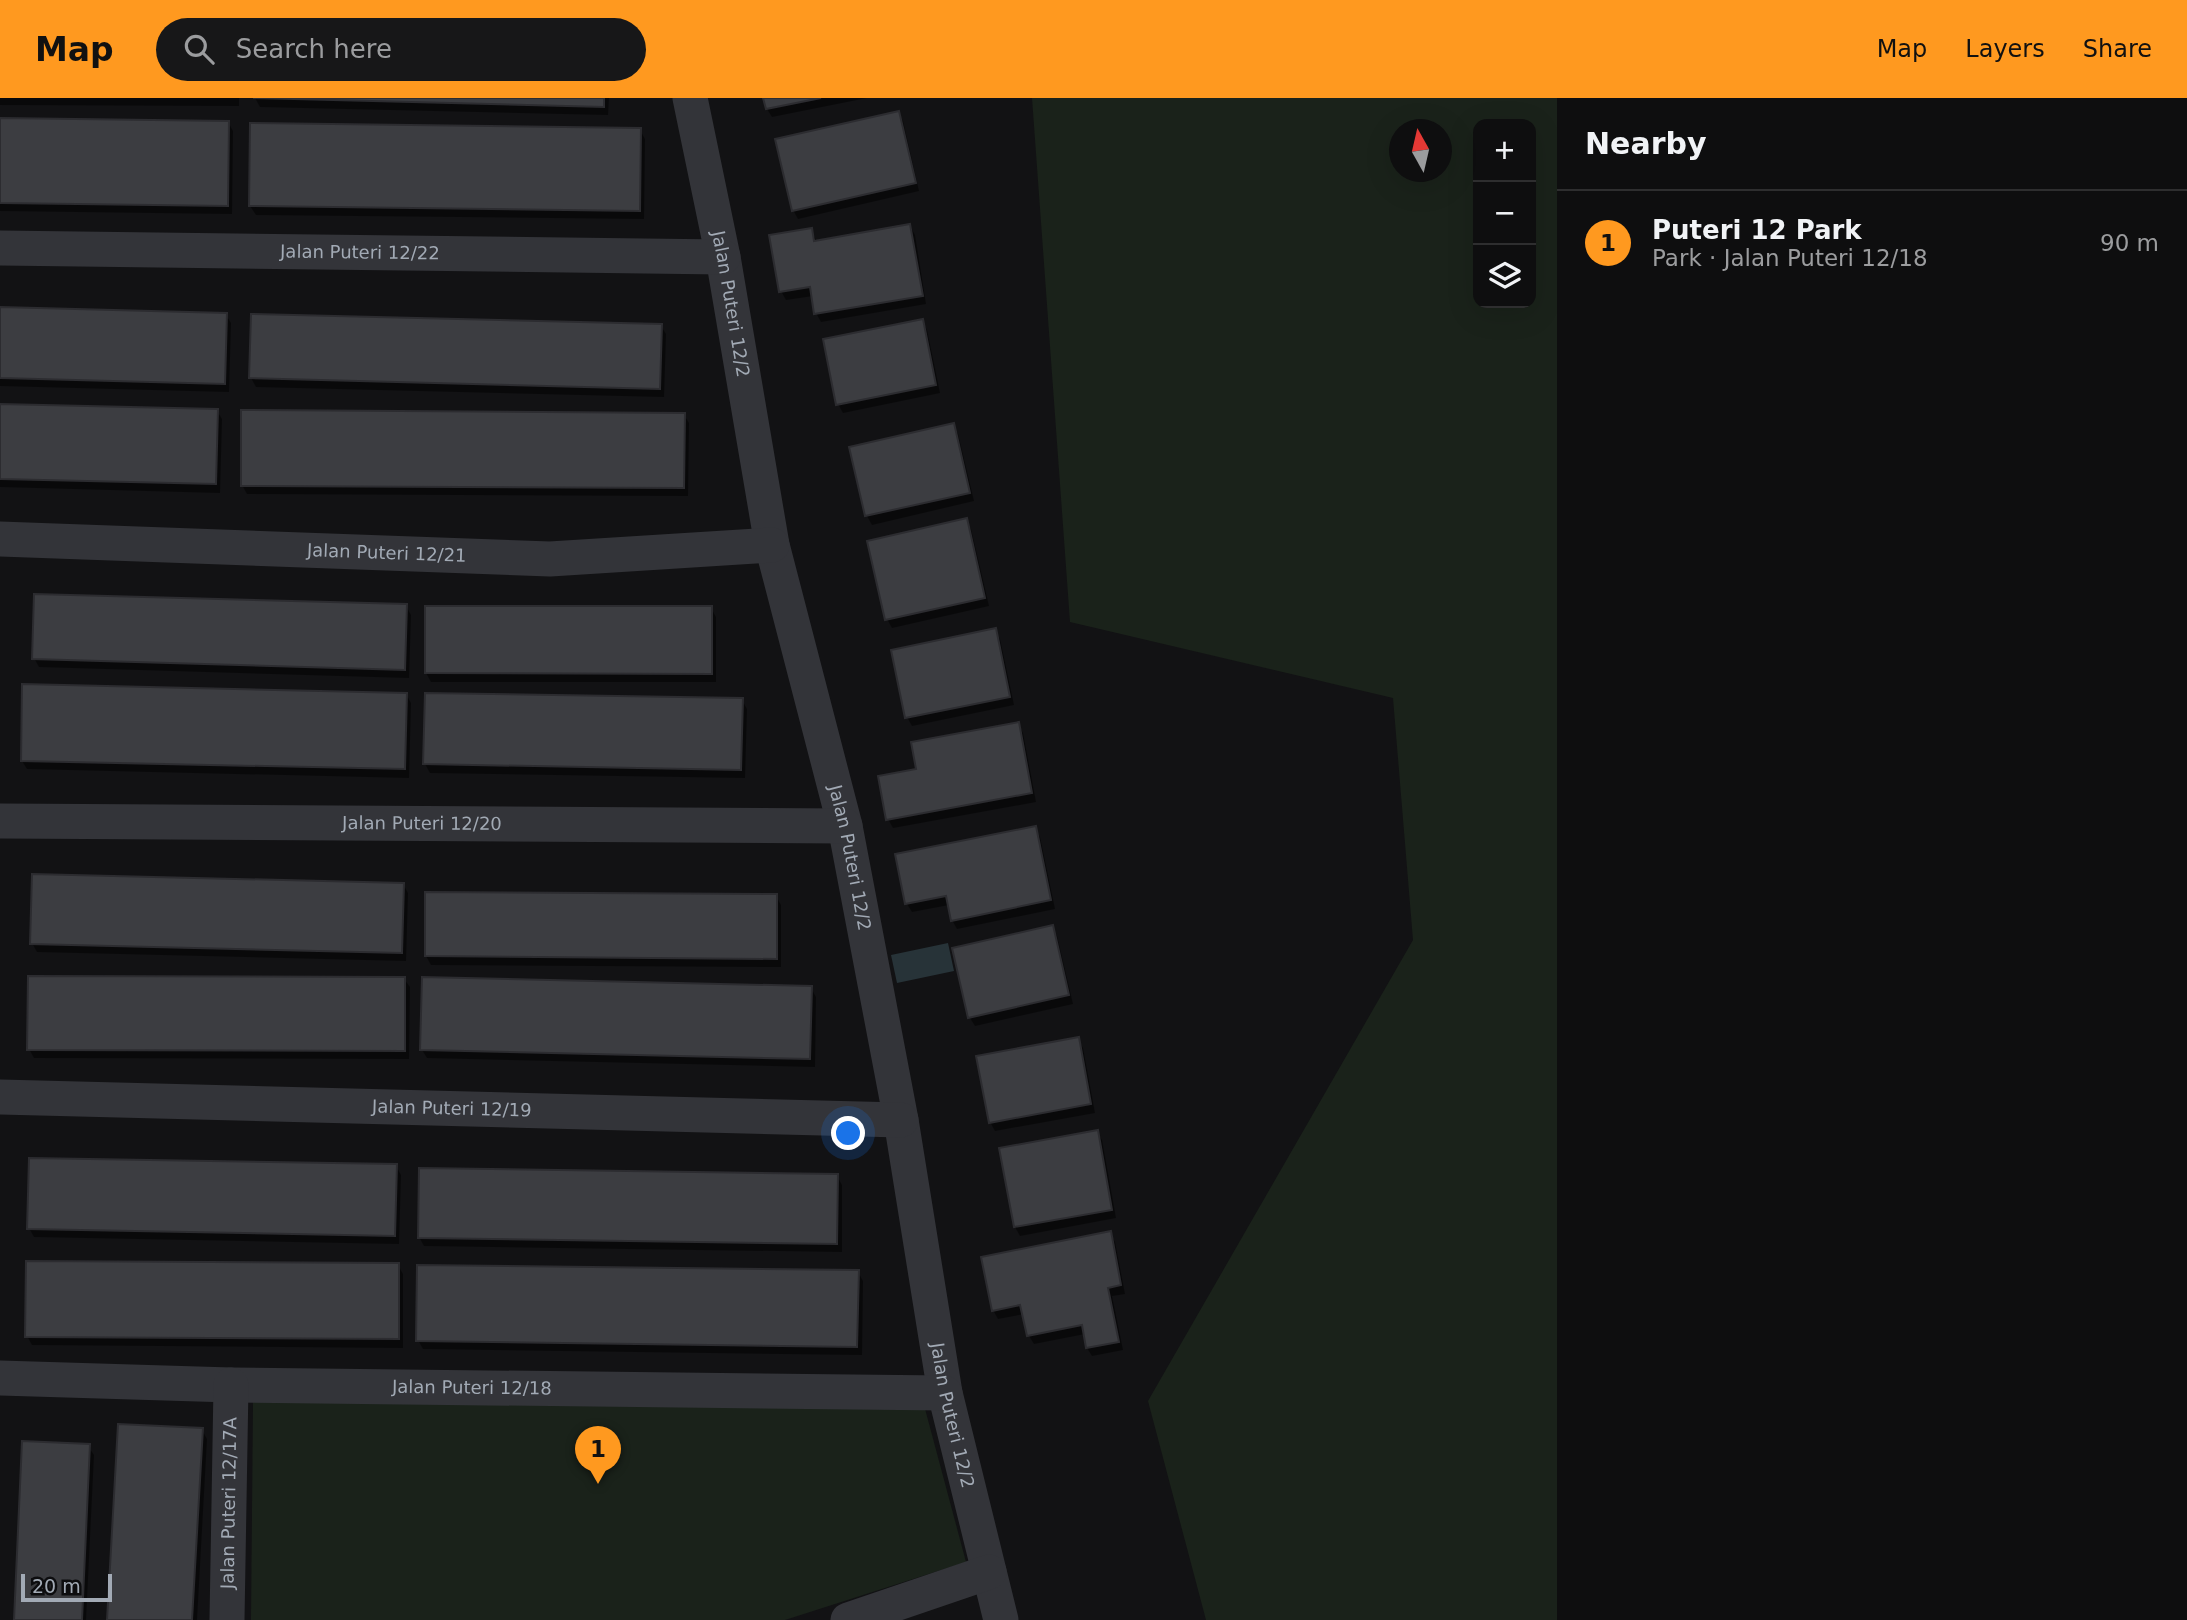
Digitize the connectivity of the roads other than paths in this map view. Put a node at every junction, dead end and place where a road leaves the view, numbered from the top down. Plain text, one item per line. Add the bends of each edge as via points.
1 (690, 98) edge
2 (0, 248) edge
3 (723, 257) junction
4 (0, 539) edge
5 (772, 545) junction
6 (0, 821) edge
7 (845, 826) junction
8 (0, 1097) edge
9 (901, 1120) junction
10 (0, 1378) edge
11 (231, 1385) junction
12 (945, 1393) junction
13 (989, 1572) junction
14 (227, 1620) edge
15 (848, 1620) edge
16 (1002, 1620) edge

1 - 3 street, Jalan Puteri 12/2
2 - 3 street, Jalan Puteri 12/22
3 - 5 street, Jalan Puteri 12/2
4 - 5 street, Jalan Puteri 12/21 via 550,559
5 - 7 street, Jalan Puteri 12/2
6 - 7 street, Jalan Puteri 12/20
7 - 9 street, Jalan Puteri 12/2
8 - 9 street, Jalan Puteri 12/19
9 - 12 street, Jalan Puteri 12/2
10 - 11 street, Jalan Puteri 12/18
11 - 12 street, Jalan Puteri 12/18
11 - 14 street, Jalan Puteri 12/17A
12 - 13 street, Jalan Puteri 12/2
13 - 15 street
13 - 16 street, Jalan Puteri 12/2

